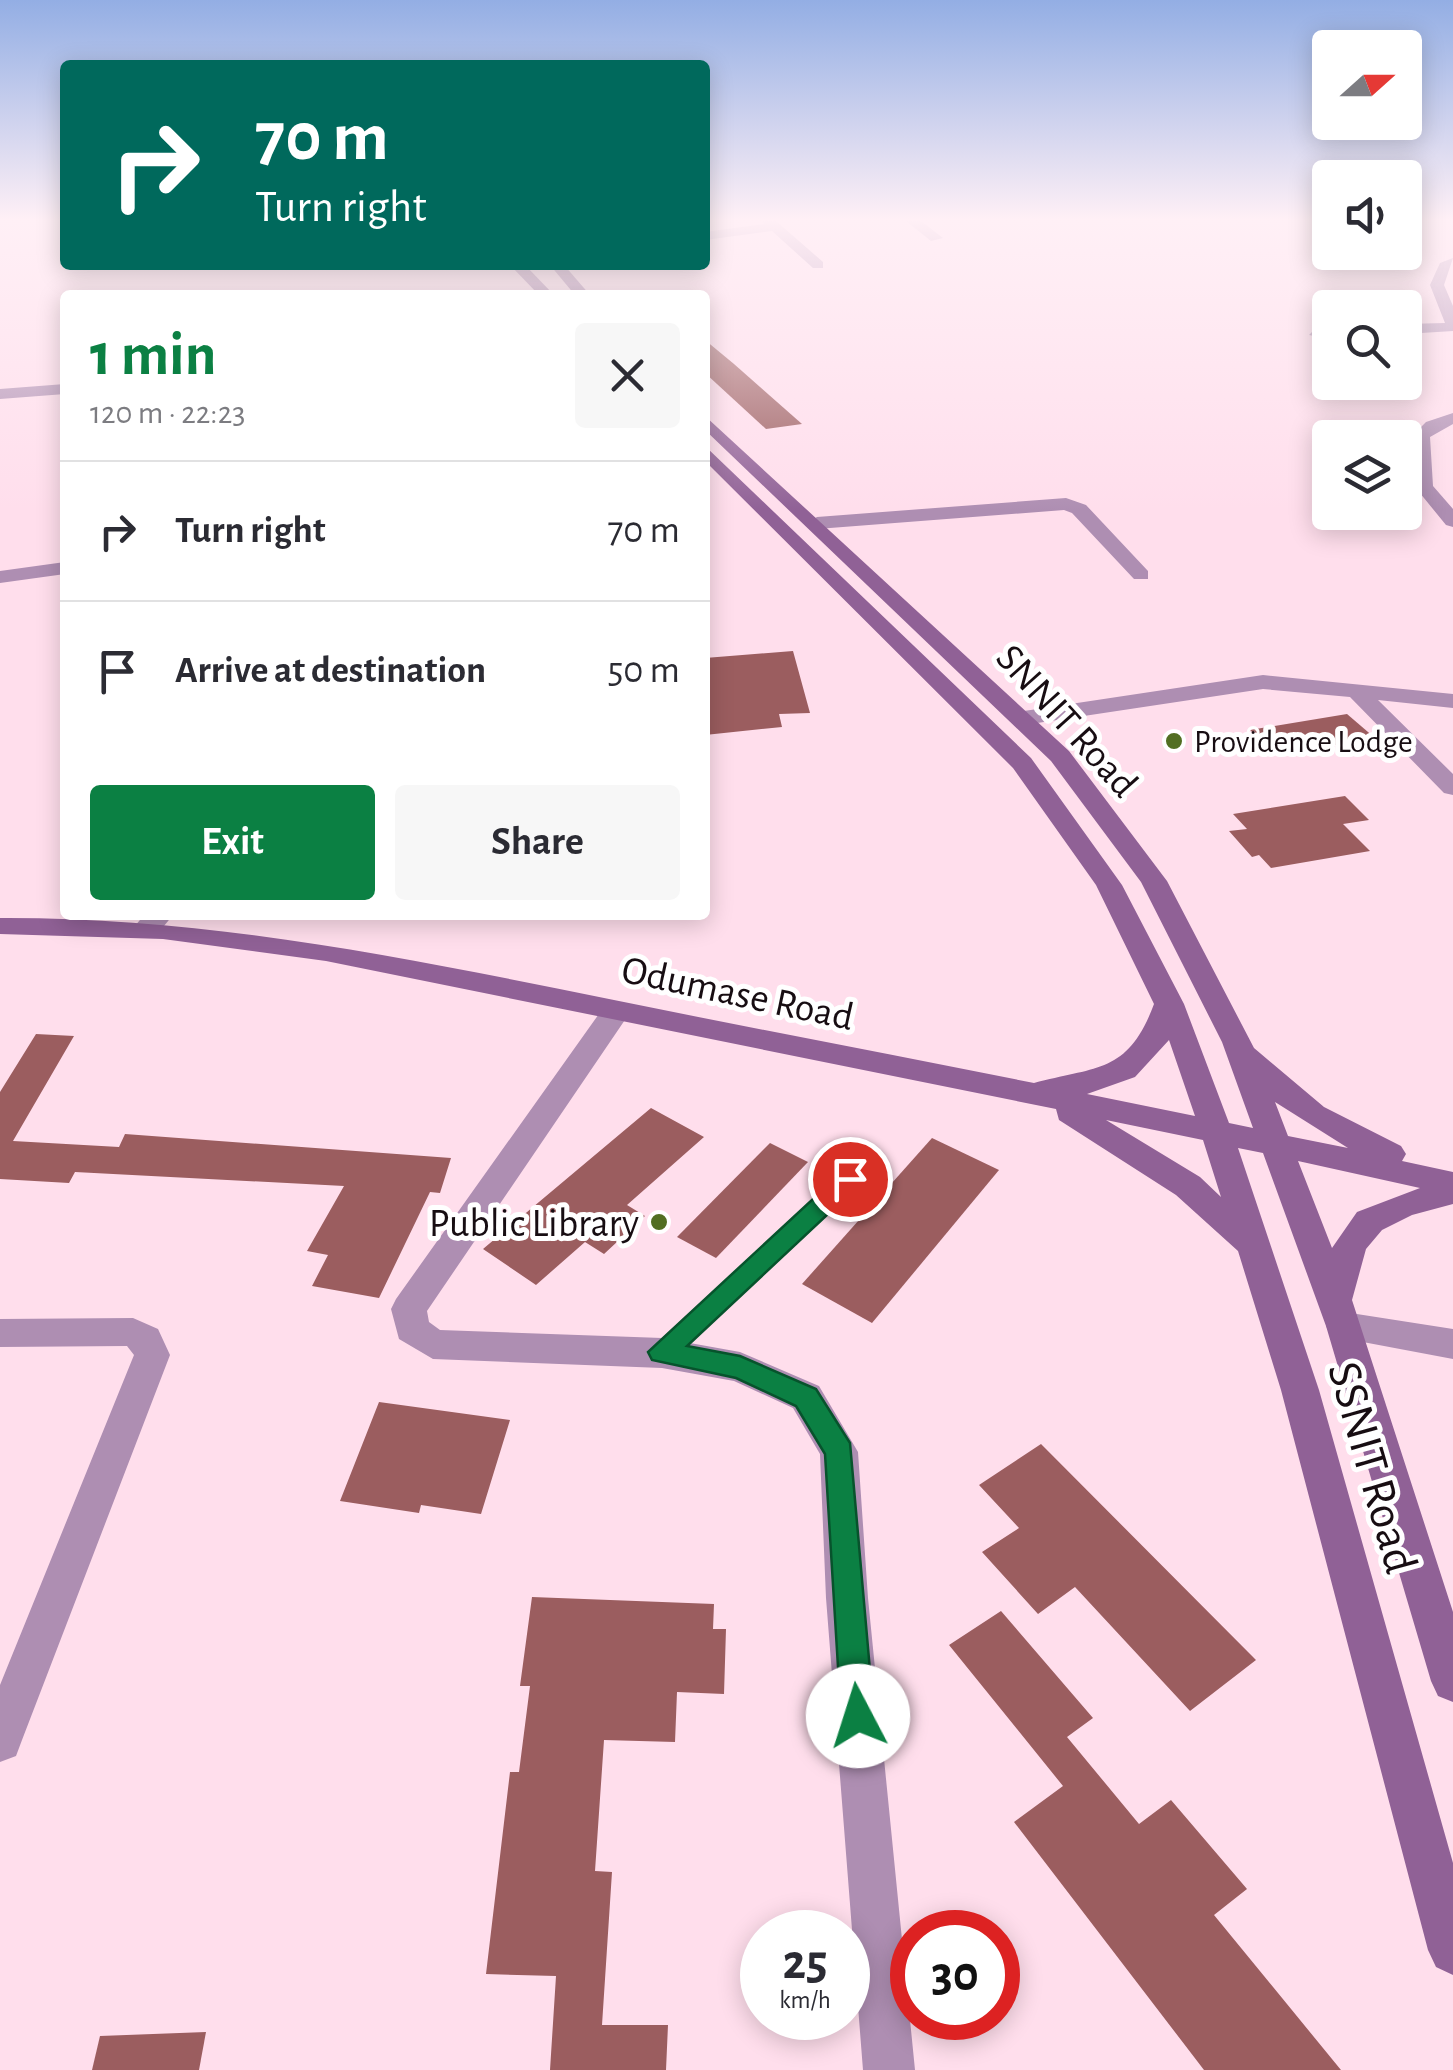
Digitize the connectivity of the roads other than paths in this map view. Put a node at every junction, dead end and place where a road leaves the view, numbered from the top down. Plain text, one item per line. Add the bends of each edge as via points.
1 (1453, 325) edge
2 (1422, 328) edge
3 (60, 393) edge
4 (0, 394) edge
5 (60, 394) edge
6 (0, 404) edge
7 (1453, 418) edge
8 (710, 426) edge
9 (713, 458) edge
10 (749, 461) junction
11 (771, 481) junction
12 (742, 486) junction
13 (1453, 521) edge
14 (817, 523) junction
15 (60, 569) edge
16 (1141, 574) dead end
17 (0, 577) edge
18 (1357, 692) junction
19 (1453, 702) edge
20 (1024, 718) junction
21 (1453, 788) edge
22 (154, 921) edge
23 (0, 926) edge
24 (1169, 1004) junction
25 (616, 1010) junction
26 (1237, 1042) junction
27 (1035, 1097) junction
28 (1214, 1130) junction
29 (1276, 1143) junction
30 (850, 1179) dead end
31 (1453, 1182) edge
32 (1453, 1192) edge
33 (1252, 1246) junction
34 (1339, 1313) junction
35 (0, 1333) edge
36 (1453, 1344) edge
37 (662, 1352) junction
38 (1453, 1681) edge
39 (0, 1740) edge
40 (1453, 1950) edge
41 (889, 2070) edge

1 - 2 street
3 - 4 street
5 - 6 street
7 - 13 street via 1421,436 1424,487
8 - 10 street, SNNIT Road
9 - 10 street
9 - 12 street, SNNIT Road
10 - 11 street, SNNIT Road
11 - 12 street
11 - 14 street, SNNIT Road
12 - 24 street, SNNIT Road via 994,730 1108,885
14 - 16 street via 1066,504
14 - 20 street, SNNIT Road
15 - 17 street
18 - 19 street
18 - 20 street via 1263,682 1219,685
18 - 21 street
20 - 26 street, SNNIT Road via 1154,880
22 - 23 street, Odumase Road
22 - 25 street, Odumase Road
24 - 27 street via 1159,1039 1128,1068
24 - 28 street, SNNIT Road
25 - 27 street, Odumase Road
25 - 37 street via 409,1308 412,1328 433,1344
26 - 29 street, SNNIT Road
26 - 31 street via 1312,1116
27 - 28 street, Odumase Road
27 - 33 street via 1188,1186
28 - 29 street, Odumase Road
28 - 33 street, SSNIT Road
29 - 31 street, Odumase Road
29 - 34 street, SSNIT Road
30 - 37 lane
32 - 34 street via 1394,1209 1362,1227 1345,1250
33 - 40 street, SSNIT Road via 1300,1390
34 - 36 street
34 - 38 street, SSNIT Road
35 - 39 street via 132,1332 152,1354
37 - 41 street via 740,1367 806,1397 839,1452

